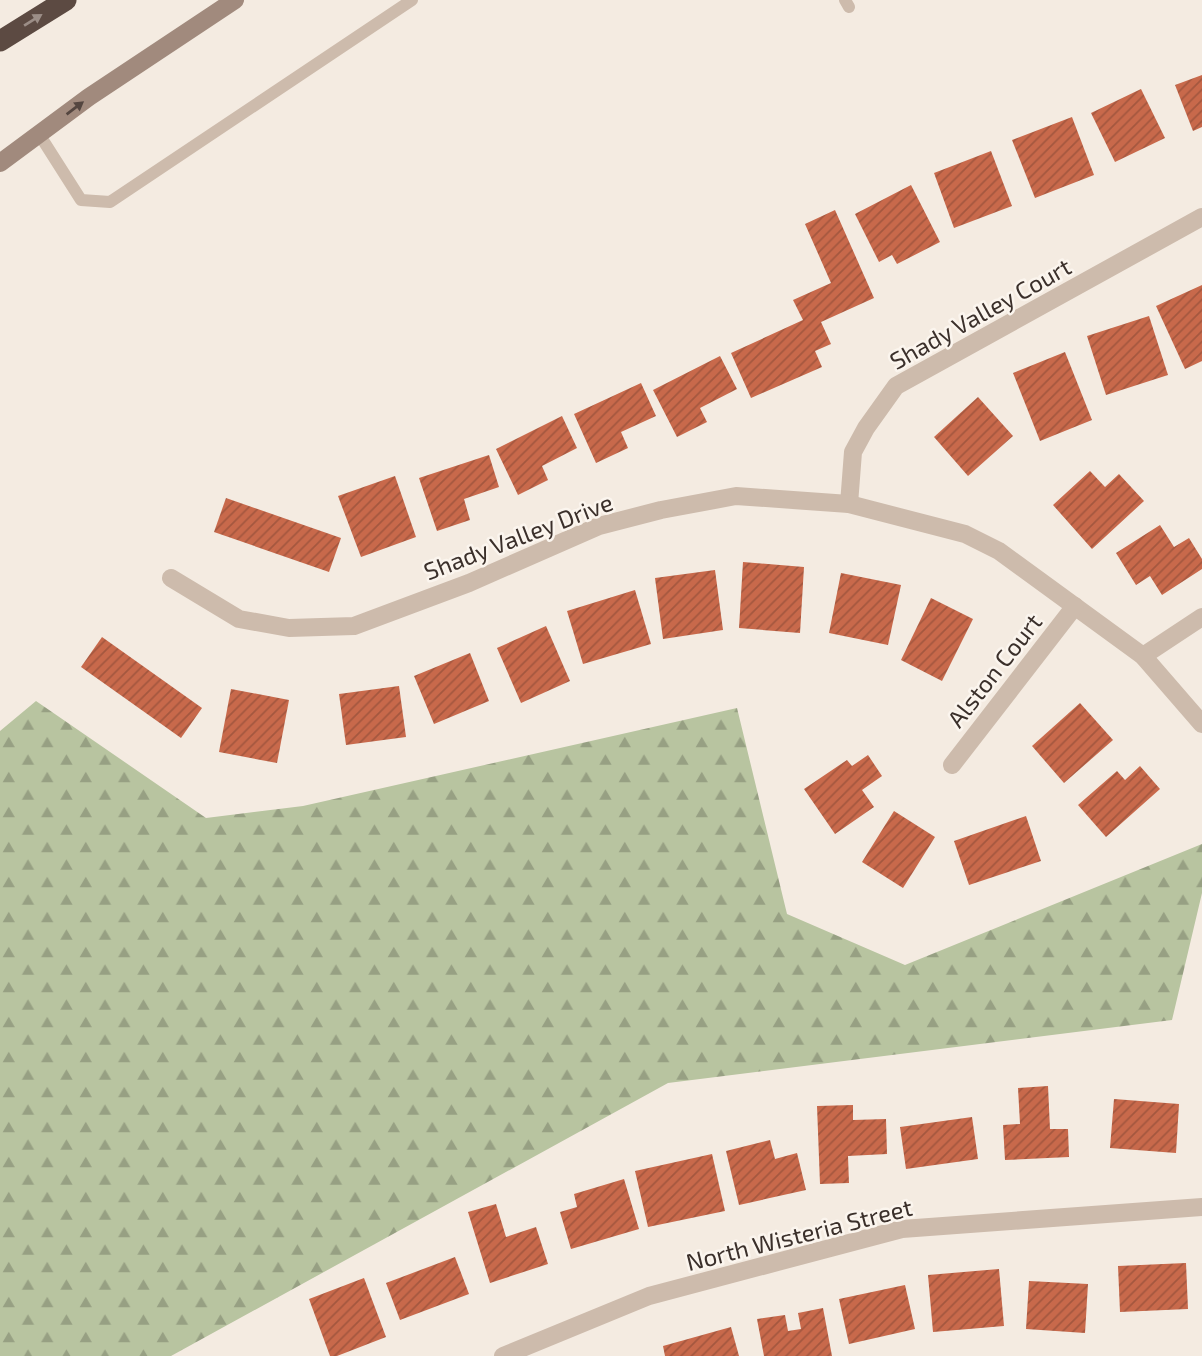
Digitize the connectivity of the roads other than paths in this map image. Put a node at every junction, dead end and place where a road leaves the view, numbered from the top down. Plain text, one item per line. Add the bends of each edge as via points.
1 (66, 0) edge
2 (235, 0) edge
3 (412, 0) edge
4 (0, 41) edge
5 (39, 134) junction
6 (0, 163) edge
7 (1202, 217) edge
8 (849, 504) junction
9 (171, 578) dead end
10 (1075, 606) junction
11 (1202, 617) edge
12 (1143, 656) junction
13 (1202, 724) edge
14 (952, 765) dead end
15 (1202, 1207) edge
16 (503, 1356) edge

4 -> 1 highway
5 -> 2 main road
3 - 5 lane via 110,202 81,200
5 - 6 main road
7 - 8 street, Shady Valley Court via 896,386 853,452
8 - 9 street, Shady Valley Drive via 736,496 661,510 599,526 469,583 354,626 289,628 239,620
8 - 10 street, Shady Valley Drive via 965,534 999,551
10 - 12 street, Shady Valley Drive
10 - 14 street, Alston Court
11 - 12 street
12 - 13 street, Shady Valley Drive
15 - 16 street, North Wisteria Street via 902,1229 649,1296

